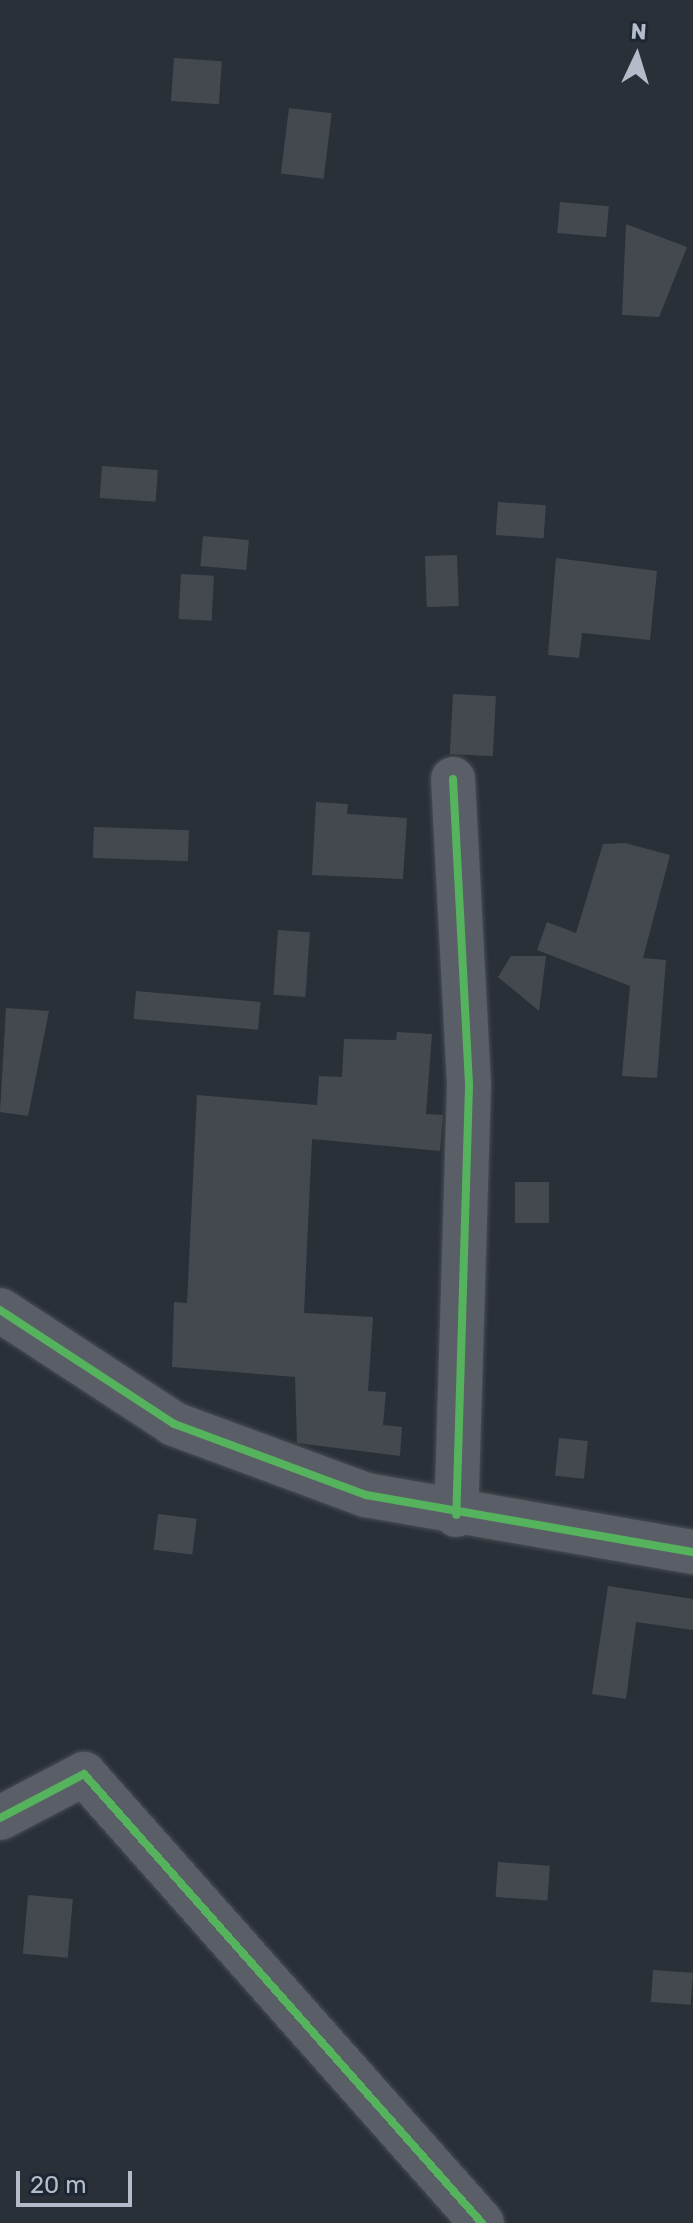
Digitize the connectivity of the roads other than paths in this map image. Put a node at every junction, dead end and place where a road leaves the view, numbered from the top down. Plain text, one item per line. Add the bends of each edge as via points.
1 (453, 779) dead end
2 (0, 1310) edge
3 (456, 1515) junction
4 (693, 1552) edge
5 (0, 1818) edge
6 (482, 2223) edge

1 - 3 street via 469,1086
2 - 3 street via 174,1424 366,1495
3 - 4 street
5 - 6 street via 84,1774

